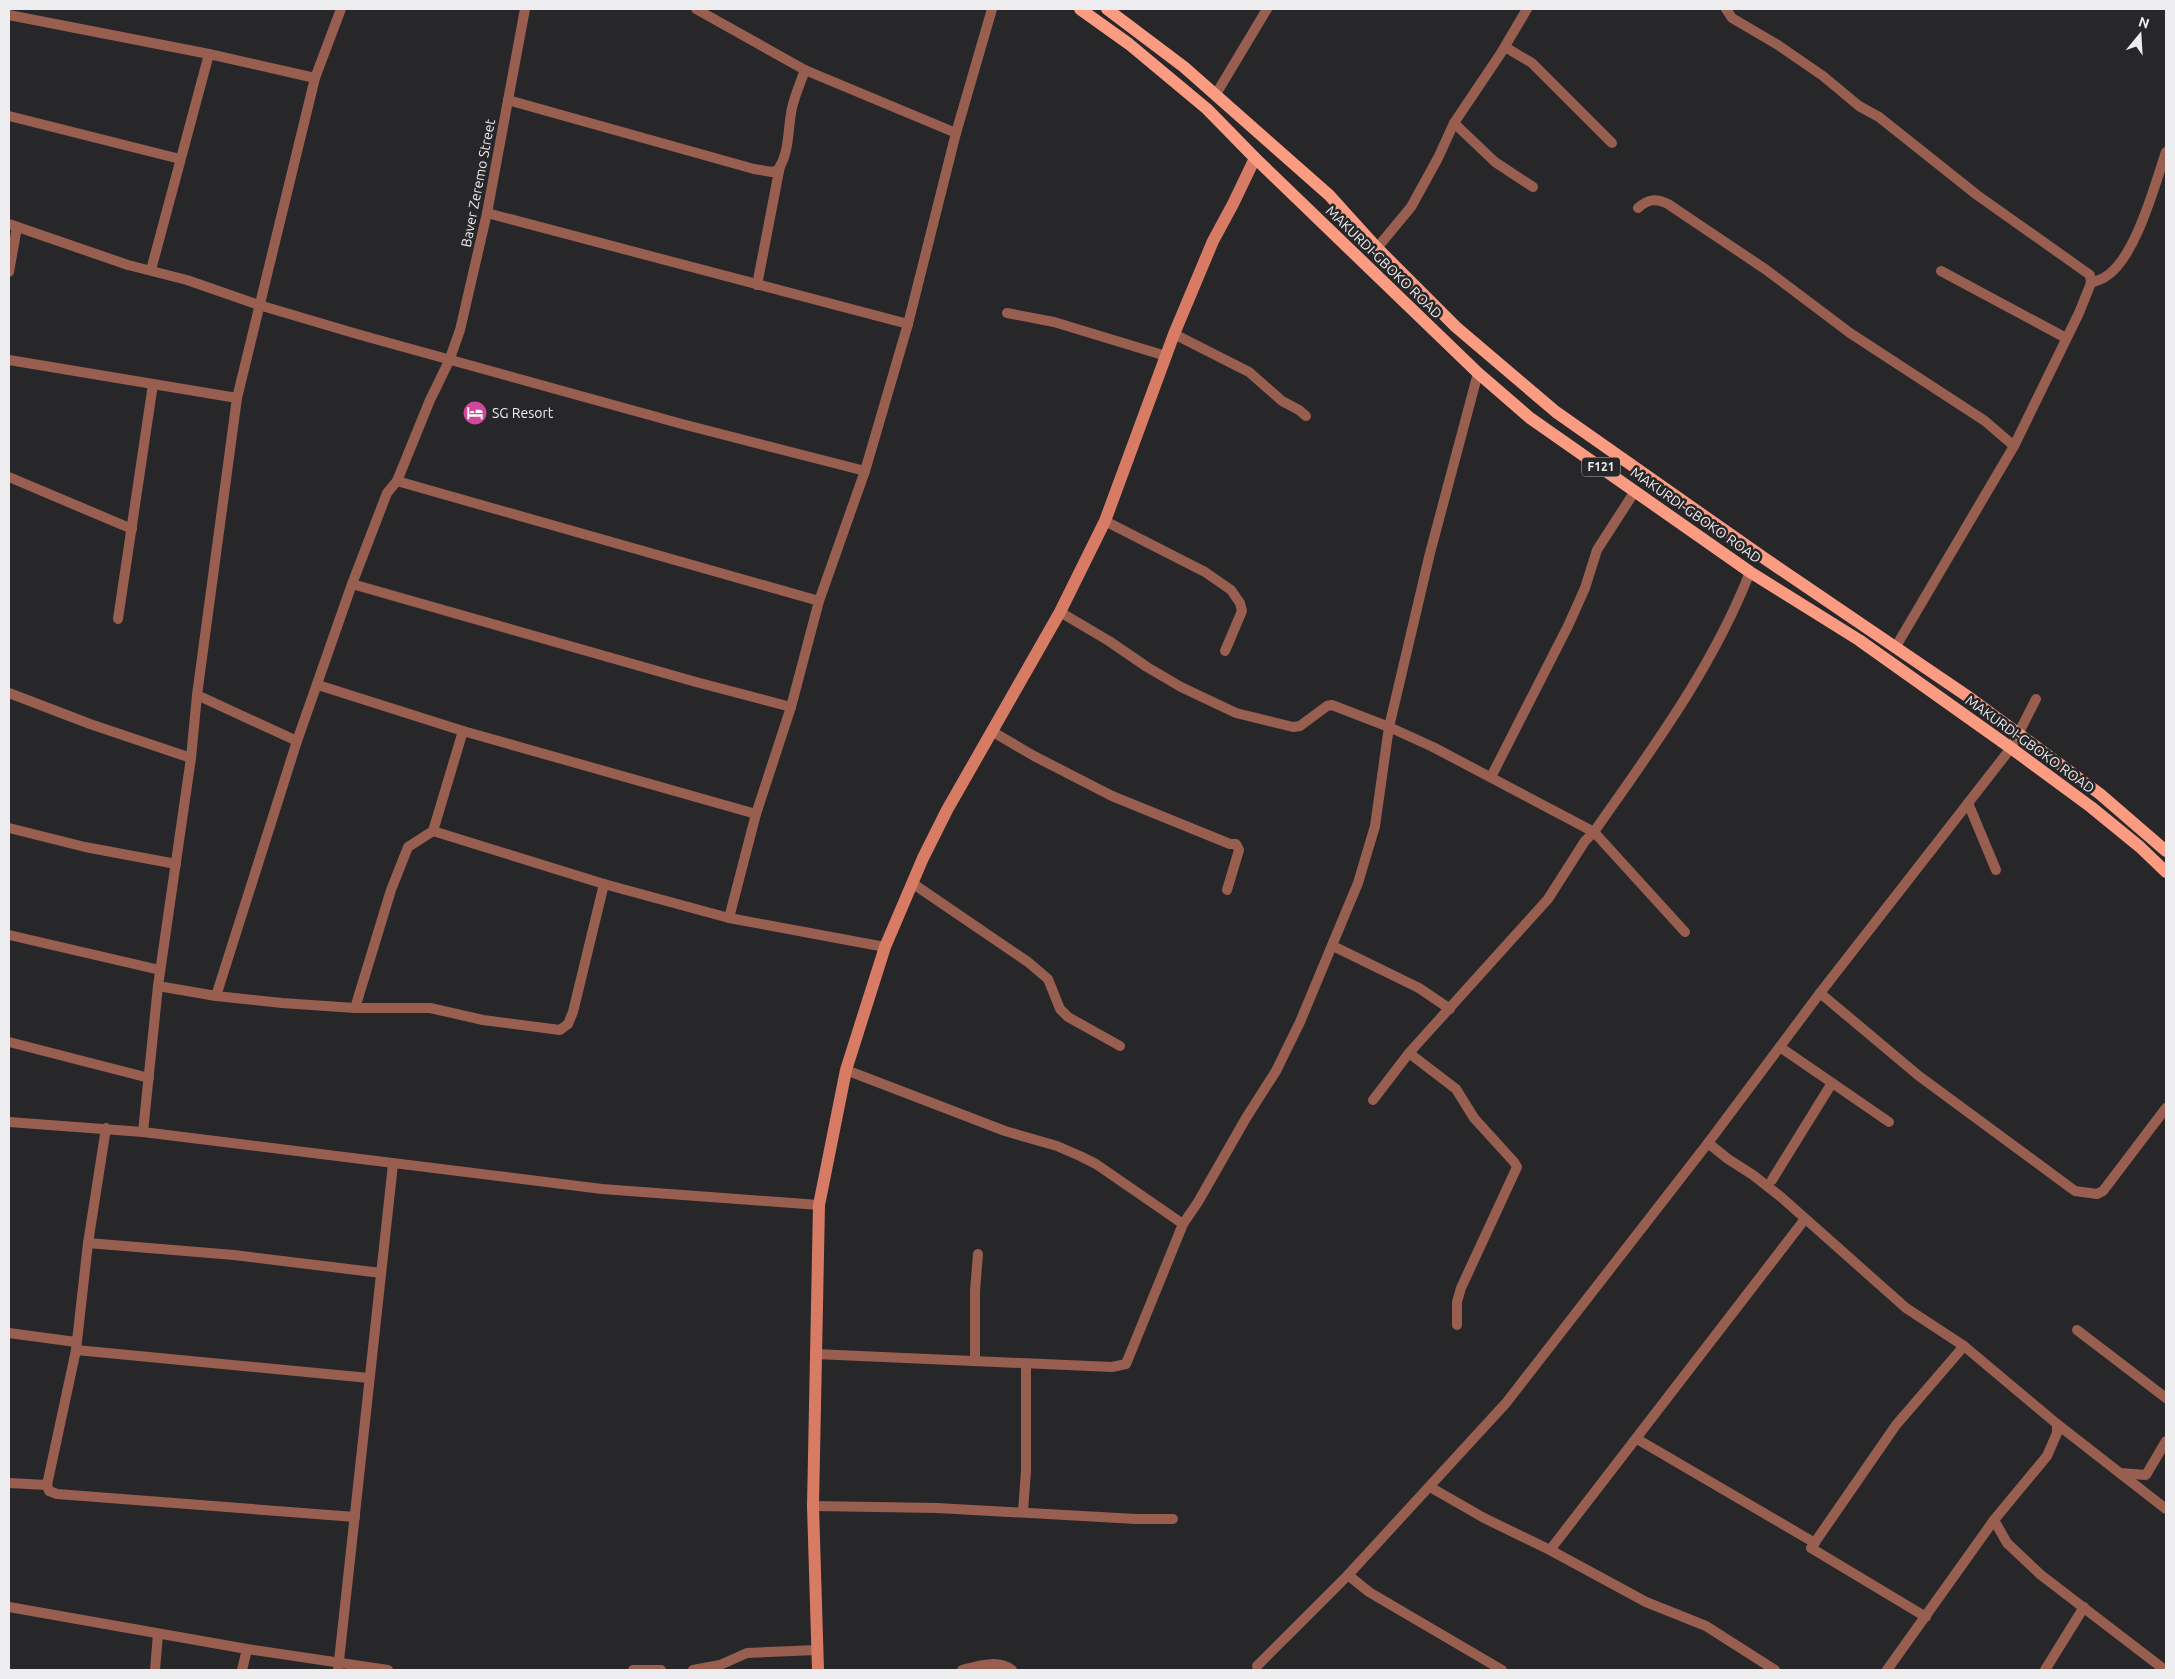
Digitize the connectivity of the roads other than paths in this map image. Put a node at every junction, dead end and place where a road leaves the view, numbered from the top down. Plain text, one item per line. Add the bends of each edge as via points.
1 (341, 9) edge
2 (525, 9) edge
3 (696, 9) edge
4 (992, 9) edge
5 (1080, 9) edge
6 (1107, 9) edge
7 (1267, 9) edge
8 (1527, 9) edge
9 (1726, 9) edge
10 (9, 15) edge
11 (1505, 46) junction
12 (209, 54) junction
13 (805, 70) junction
14 (315, 78) junction
15 (1216, 94) junction
16 (508, 100) junction
17 (9, 116) edge
18 (1454, 123) junction
19 (956, 134) junction
20 (1612, 143) dead end
21 (2166, 152) edge
22 (1255, 158) junction
23 (180, 159) junction
24 (780, 166) junction
25 (1533, 187) dead end
26 (1638, 208) dead end
27 (487, 213) junction
28 (13, 225) edge
29 (1377, 248) junction
30 (151, 270) junction
31 (1942, 271) dead end
32 (9, 272) edge
33 (2091, 283) junction
34 (756, 285) junction
35 (259, 305) junction
36 (1007, 313) dead end
37 (908, 324) junction
38 (1174, 334) junction
39 (2066, 338) junction
40 (1166, 356) junction
41 (9, 360) edge
42 (449, 361) junction
43 (1478, 373) junction
44 (153, 384) junction
45 (237, 398) junction
46 (1306, 416) dead end
47 (2014, 446) junction
48 (865, 471) junction
49 (9, 477) edge
50 (397, 481) junction
51 (1635, 491) junction
52 (1105, 522) junction
53 (132, 529) junction
54 (1750, 572) junction
55 (352, 584) junction
56 (819, 600) junction
57 (1060, 612) junction
58 (118, 619) dead end
59 (1895, 648) junction
60 (1225, 652) dead end
61 (318, 685) junction
62 (9, 693) edge
63 (197, 695) junction
64 (2036, 699) dead end
65 (791, 707) junction
66 (1389, 727) junction
67 (463, 731) junction
68 (993, 732) junction
69 (2019, 733) junction
70 (297, 741) junction
71 (2011, 748) junction
72 (191, 758) junction
73 (1491, 777) junction
74 (1968, 803) junction
75 (756, 814) junction
76 (9, 828) edge
77 (433, 831) junction
78 (1594, 832) junction
79 (2166, 851) edge
80 (176, 864) junction
81 (1996, 870) dead end
82 (2166, 872) edge
83 (912, 883) junction
84 (604, 884) junction
85 (1227, 890) dead end
86 (729, 918) junction
87 (1685, 932) dead end
88 (9, 935) edge
89 (1333, 946) junction
90 (885, 947) junction
91 (160, 970) junction
92 (158, 986) junction
93 (1820, 993) junction
94 (216, 996) junction
95 (355, 1008) junction
96 (1450, 1009) junction
97 (9, 1042) edge
98 (1120, 1046) dead end
99 (1780, 1047) junction
100 (1409, 1053) junction
101 (846, 1070) junction
102 (149, 1078) junction
103 (1832, 1083) junction
104 (1373, 1100) dead end
105 (2166, 1108) edge
106 (9, 1122) edge
107 (1889, 1122) dead end
108 (106, 1128) junction
109 (143, 1132) junction
110 (1708, 1143) junction
111 (393, 1164) junction
112 (1772, 1180) dead end
113 (818, 1205) junction
114 (1805, 1219) junction
115 (1183, 1224) junction
116 (88, 1243) junction
117 (978, 1254) dead end
118 (381, 1273) junction
119 (1457, 1325) dead end
120 (2077, 1330) dead end
121 (9, 1333) edge
122 (76, 1346) junction
123 (1964, 1346) junction
124 (815, 1354) junction
125 (975, 1361) junction
126 (1026, 1364) junction
127 (370, 1378) junction
128 (2166, 1398) edge
129 (2057, 1424) junction
130 (1637, 1439) junction
131 (2166, 1441) edge
132 (2120, 1473) junction
133 (2146, 1475) junction
134 (9, 1483) edge
135 (47, 1485) junction
136 (1430, 1487) junction
137 (2149, 1496) junction
138 (813, 1506) junction
139 (2166, 1509) edge
140 (1023, 1511) junction
141 (355, 1517) junction
142 (1173, 1519) dead end
143 (1994, 1520) junction
144 (1815, 1543) junction
145 (1550, 1550) junction
146 (1348, 1575) junction
147 (9, 1607) edge
148 (2084, 1607) junction
149 (1926, 1618) junction
150 (158, 1634) junction
151 (247, 1648) junction
152 (817, 1650) junction
153 (338, 1666) edge
154 (1257, 1666) dead end
155 (155, 1670) edge
156 (242, 1670) edge
157 (388, 1670) edge
158 (633, 1670) edge
159 (660, 1670) edge
160 (692, 1670) edge
161 (818, 1670) edge
162 (962, 1670) edge
163 (1012, 1670) edge
164 (1502, 1670) edge
165 (1775, 1670) edge
166 (1887, 1670) edge
167 (2046, 1670) edge
168 (2165, 1670) edge

1 - 14 street
2 - 16 street, Baver Zeremo Street
3 - 13 street
4 - 19 street
5 - 22 main road, MAKURDI-GBOKO ROAD / F121 via 1174,80
6 - 15 main road, F121
7 - 15 street
8 - 11 street
9 - 33 street via 1732,18 1778,45 1859,106 1880,116 1977,195 2090,275
10 - 12 street
11 - 18 street
11 - 20 street via 1532,63
12 - 14 street
12 - 23 street
13 - 19 street
13 - 24 street via 792,106 789,136
14 - 35 street
15 - 29 main road, F121 via 1329,195
16 - 24 street via 754,170 772,172
16 - 27 street, Baver Zeremo Street
17 - 23 street
18 - 25 street via 1495,162
18 - 29 street via 1410,207
19 - 37 street
21 - 33 street via 2138,231 2122,260 2106,277
22 - 38 street via 1213,241
22 - 43 main road, MAKURDI-GBOKO ROAD / F121
23 - 30 street
24 - 34 street
26 - 47 street via 1655,200 1668,204 1765,269 1850,333 1984,421
27 - 34 street
27 - 42 street, Baver Zeremo Street via 460,330
28 - 30 street
28 - 32 street
29 - 59 main road, F121 via 1456,327 1556,412
30 - 35 street
31 - 39 street
33 - 39 street
34 - 37 street
35 - 42 street
35 - 45 street
36 - 40 street via 1054,322
37 - 48 street
38 - 40 street
38 - 46 street via 1249,372 1282,401
39 - 47 street
40 - 52 street
41 - 44 street
42 - 48 street
42 - 50 street, Baver Zeremo Street
43 - 51 main road, MAKURDI-GBOKO ROAD / F121 via 1530,418
43 - 66 street via 1430,553
44 - 45 street
44 - 53 street
45 - 63 street
47 - 59 street
48 - 56 street
49 - 53 street
50 - 55 street, Baver Zeremo Street via 387,493
50 - 56 street
51 - 54 main road, MAKURDI-GBOKO ROAD / F121
51 - 73 street via 1597,550 1568,626
52 - 57 street
52 - 60 street via 1205,572 1231,590 1242,611
53 - 58 street
54 - 71 main road, MAKURDI-GBOKO ROAD / F121 via 1859,640
54 - 78 street via 1718,644 1688,695
55 - 61 street, Baver Zeremo Street
55 - 65 street
56 - 65 street
57 - 66 street via 1181,687 1236,713 1293,727 1300,726 1332,704
57 - 68 street
59 - 69 main road, F121
61 - 67 street
61 - 70 street, Baver Zeremo Street
62 - 72 street
63 - 70 street
63 - 72 street
64 - 69 street
65 - 75 street
66 - 73 street
66 - 89 street via 1375,826 1358,883
67 - 75 street
67 - 77 street
68 - 83 street via 947,810
68 - 85 street via 1112,796 1236,844 1239,850
69 - 71 street
69 - 79 main road, F121 via 2100,794
70 - 94 street, Baver Zeremo Street
71 - 74 street
71 - 82 main road, MAKURDI-GBOKO ROAD / F121 via 2091,807
72 - 80 street
73 - 78 street
74 - 81 street
74 - 93 street
75 - 86 street
76 - 80 street via 85,847
77 - 84 street
77 - 95 street via 408,847 391,890
78 - 87 street
78 - 96 street via 1548,899
80 - 91 street
83 - 90 street
83 - 98 street via 1028,962 1048,979 1060,1009 1068,1017
84 - 86 street
84 - 95 street via 573,1012 564,1029 483,1020 430,1008
86 - 90 street
88 - 91 street
89 - 96 street via 1419,988
89 - 115 street via 1276,1071
90 - 101 street
91 - 92 street
92 - 94 street
92 - 102 street
93 - 99 street
93 - 105 street via 1919,1076 2076,1192 2097,1194 2104,1191
94 - 95 street
96 - 100 street
97 - 102 street
99 - 103 street
99 - 110 street
100 - 104 street
100 - 119 street via 1456,1089 1474,1118 1517,1167 1461,1288
101 - 113 street
101 - 115 street via 1080,1156
102 - 109 street
103 - 107 street
103 - 112 street
106 - 108 street
108 - 109 street
108 - 116 street
109 - 111 street
110 - 114 street via 1753,1175
110 - 136 street via 1506,1403
111 - 113 street via 602,1189
111 - 118 street
113 - 124 street
114 - 123 street via 1906,1308
114 - 130 street
115 - 126 street via 1126,1364 1112,1367
116 - 118 street via 234,1255
116 - 122 street
117 - 125 street
118 - 127 street
120 - 128 street
121 - 122 street
122 - 127 street
122 - 135 street
123 - 129 street
123 - 144 street via 1896,1425
124 - 125 street
124 - 138 street
125 - 126 street
126 - 140 street
127 - 141 street
129 - 132 street
129 - 143 street via 2057,1433 2047,1456
130 - 144 street
130 - 145 street
131 - 133 street
132 - 133 street
132 - 137 street
133 - 137 street
134 - 135 street
135 - 141 street via 48,1491 57,1494
136 - 145 street
136 - 146 street
137 - 139 street
138 - 140 street
138 - 152 street
140 - 142 street
141 - 153 street
143 - 148 street via 2013,1549
143 - 149 street
144 - 149 street via 1811,1548
145 - 165 street via 1646,1602 1706,1626
146 - 154 street
146 - 164 street via 1370,1592
147 - 150 street
148 - 167 street
148 - 168 street
149 - 166 street
150 - 151 street
150 - 155 street
151 - 153 street
151 - 156 street
152 - 160 street via 753,1652 708,1668
152 - 161 street
153 - 157 street
158 - 159 street
162 - 163 street via 989,1663

